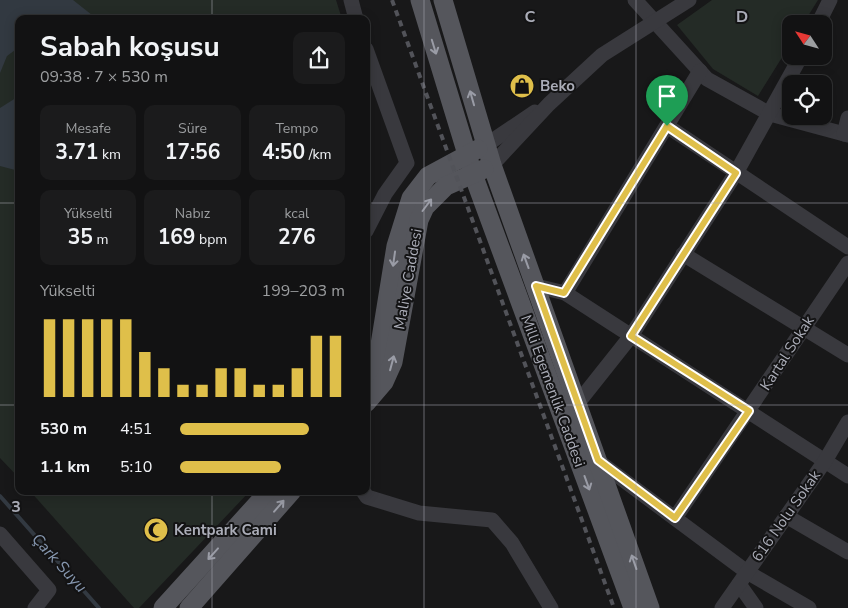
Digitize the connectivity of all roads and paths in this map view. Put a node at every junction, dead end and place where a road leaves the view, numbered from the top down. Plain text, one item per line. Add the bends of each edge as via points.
1 (350, 0) edge
2 (420, 0) edge
3 (443, 0) edge
4 (635, 0) edge
5 (690, 0) edge
6 (830, 0) edge
7 (355, 15) edge
8 (822, 15) edge
9 (656, 22) junction
10 (370, 60) edge
11 (796, 65) edge
12 (700, 71) junction
13 (549, 104) junction
14 (770, 114) junction
15 (848, 118) edge
16 (667, 126) junction
17 (846, 135) edge
18 (486, 145) junction
19 (467, 155) junction
20 (407, 163) junction
21 (492, 165) junction
22 (736, 173) junction
23 (473, 174) junction
24 (428, 176) junction
25 (370, 223) edge
26 (848, 247) edge
27 (683, 254) junction
28 (848, 262) edge
29 (536, 286) junction
30 (564, 293) junction
31 (802, 327) junction
32 (631, 336) junction
33 (848, 356) edge
34 (370, 372) edge
35 (370, 398) edge
36 (577, 404) junction
37 (749, 411) junction
38 (848, 422) edge
39 (598, 460) junction
40 (825, 461) junction
41 (848, 476) edge
42 (265, 495) edge
43 (288, 495) edge
44 (365, 495) edge
45 (786, 516) junction
46 (675, 518) junction
47 (0, 534) edge
48 (848, 552) edge
49 (743, 578) junction
50 (35, 608) edge
51 (163, 608) edge
52 (189, 608) edge
53 (551, 608) edge
54 (632, 608) edge
55 (650, 608) edge
56 (722, 608) edge
57 (756, 608) edge
58 (809, 608) edge

1 - 7 street
2 -> 19 main road
18 -> 3 main road
4 - 9 street
5 - 9 street
6 - 8 street
9 - 12 street
9 - 13 street via 602,55
10 - 20 street
11 - 14 street
12 - 14 street via 707,79
12 - 16 street
13 - 18 street
13 - 21 street
14 - 17 street
14 - 22 street
15 - 17 street
16 - 22 street
16 - 30 street
18 - 19 main road, Maliye Caddesi
18 - 21 main road, Milli Egemenlik Caddesi
19 - 23 main road, Milli Egemenlik Caddesi
19 - 24 main road, Maliye Caddesi
20 - 24 street
20 - 25 street via 385,194
21 - 23 main road, Maliye Caddesi
29 -> 21 main road, Milli Egemenlik Caddesi
22 - 26 street
22 - 27 street
35 -> 23 main road, Maliye Caddesi via 384,382 393,362 419,220 425,207 446,186
23 -> 54 main road, Milli Egemenlik Caddesi
24 -> 34 main road, Maliye Caddesi via 411,198 402,220 378,357
27 - 31 street
27 - 32 street
28 - 31 street, Kartal Sokak
29 - 30 street
29 - 36 main road, Milli Egemenlik Caddesi
30 - 32 street
31 - 33 street
31 - 37 street, Kartal Sokak
32 - 36 street
32 - 37 street
36 - 39 main road, Milli Egemenlik Caddesi
37 - 40 street
37 - 46 street, Kartal Sokak
38 - 40 street, 616 Nolu Sokak
39 - 46 street
55 -> 39 main road, Milli Egemenlik Caddesi
40 - 41 street
40 - 45 street, 616 Nolu Sokak
42 -> 51 main road
52 -> 43 main road
44 - 53 street via 419,513 492,520 512,543
45 - 48 street
45 - 49 street, 616 Nolu Sokak
46 - 49 street
47 - 50 street via 49,590
49 - 56 street, 616 Nolu Sokak
49 - 57 street
49 - 58 street

